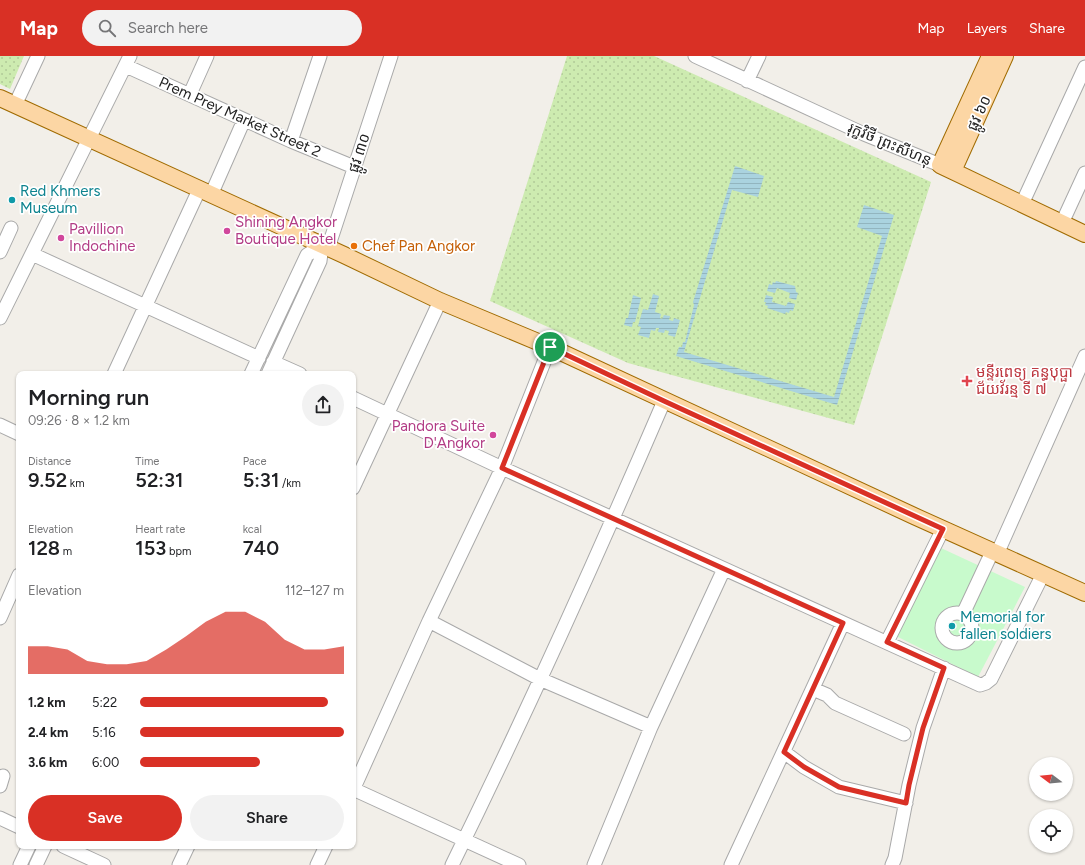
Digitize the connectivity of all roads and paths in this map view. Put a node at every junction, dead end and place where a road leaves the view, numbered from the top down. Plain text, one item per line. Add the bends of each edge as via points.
1 (38, 56) edge
2 (207, 56) edge
3 (320, 56) edge
4 (391, 56) edge
5 (695, 56) edge
6 (759, 56) edge
7 (990, 56) edge
8 (1006, 56) edge
9 (128, 61) edge
10 (1085, 67) edge
11 (748, 81) junction
12 (190, 94) junction
13 (0, 98) edge
14 (15, 105) junction
15 (244, 120) junction
16 (89, 139) junction
17 (291, 141) junction
18 (354, 167) junction
19 (946, 168) junction
20 (1085, 173) edge
21 (205, 192) junction
22 (1022, 204) junction
23 (1062, 223) junction
24 (11, 228) dead end
25 (1085, 234) edge
26 (322, 245) junction
27 (0, 252) edge
28 (32, 254) junction
29 (440, 300) junction
30 (146, 306) junction
31 (0, 318) edge
32 (550, 347) junction
33 (1085, 356) edge
34 (259, 358) junction
35 (273, 362) junction
36 (115, 371) edge
37 (252, 371) edge
38 (269, 371) edge
39 (293, 371) edge
40 (356, 399) edge
41 (664, 401) junction
42 (388, 413) junction
43 (0, 425) edge
44 (16, 433) edge
45 (502, 468) junction
46 (356, 482) edge
47 (613, 519) junction
48 (943, 529) junction
49 (994, 553) junction
50 (724, 569) junction
51 (1043, 574) junction
52 (16, 582) edge
53 (1085, 593) edge
54 (963, 614) dead end
55 (0, 618) edge
56 (429, 620) junction
57 (843, 623) junction
58 (887, 642) junction
59 (944, 668) junction
60 (540, 679) junction
61 (813, 689) junction
62 (651, 728) junction
63 (904, 734) dead end
64 (784, 752) junction
65 (356, 782) edge
66 (356, 790) edge
67 (906, 803) junction
68 (0, 818) edge
69 (16, 826) edge
70 (465, 840) junction
71 (28, 849) edge
72 (44, 849) edge
73 (69, 849) edge
74 (187, 849) edge
75 (325, 849) edge
76 (20, 865) edge
77 (36, 865) edge
78 (104, 865) edge
79 (179, 865) edge
80 (317, 865) edge
81 (452, 865) edge
82 (519, 865) edge
83 (594, 865) edge
84 (731, 865) edge
85 (892, 865) edge

1 - 14 street
2 - 12 street
3 - 17 street
4 - 18 street, ផ្លូវ ៣០
5 - 11 street, រុក្ខវិថី ព្រះសីហនុ
6 - 11 street
7 - 19 main road, ផ្លូវ ៦០
8 - 19 main road, ផ្លូវ ៦០
9 - 12 street, Prem Prey Market Street 2
9 - 16 street
10 - 22 street
11 - 19 street, រុក្ខវិថី ព្រះសីហនុ
12 - 15 street, Prem Prey Market Street 2
13 - 14 main road
14 - 16 main road
15 - 17 street, Prem Prey Market Street 2
15 - 21 street
16 - 21 main road
16 - 28 street
17 - 18 street, Prem Prey Market Street 2
18 - 26 street, ផ្លូវ ៣០ via 331,239
19 - 22 main road, រុក្ខវិថី ព្រះសីហនុ
20 - 23 street
21 - 26 main road
21 - 30 street
22 - 23 main road, រុក្ខវិថី ព្រះសីហនុ
23 - 25 main road, រុក្ខវិថី ព្រះសីហនុ
24 - 27 street
26 - 29 main road
26 - 34 street, ផ្លូវ ៣០ via 307,255
26 - 35 street, ផ្លូវ ៣០ via 320,261
28 - 30 street
28 - 31 street
29 - 32 main road
29 - 42 street
30 - 34 street
30 - 36 street
32 - 41 main road
32 - 45 street
33 - 49 street
34 - 37 street, ផ្លូវ ៣០
35 - 38 street, ផ្លូវ ៣០
35 - 39 street
40 - 42 street
41 - 47 street
41 - 48 main road
42 - 45 street
42 - 46 street
43 - 44 street
45 - 47 street
45 - 56 street
47 - 50 street
47 - 60 street
48 - 49 main road
48 - 58 street
49 - 51 main road
49 - 54 street
50 - 57 street
50 - 62 street
51 - 53 main road
51 - 59 street via 991,679 980,685
52 - 55 street
56 - 60 street
56 - 65 street
57 - 58 street
57 - 61 street
58 - 59 street
59 - 67 street via 923,728
60 - 62 street
60 - 70 street
61 - 63 street
61 - 64 street
62 - 83 street
64 - 67 street via 839,787
64 - 84 street
66 - 70 street
67 - 85 street
68 - 69 street
70 - 81 street
70 - 82 street
71 - 76 street
72 - 77 street
73 - 78 street
74 - 79 street
75 - 80 street

